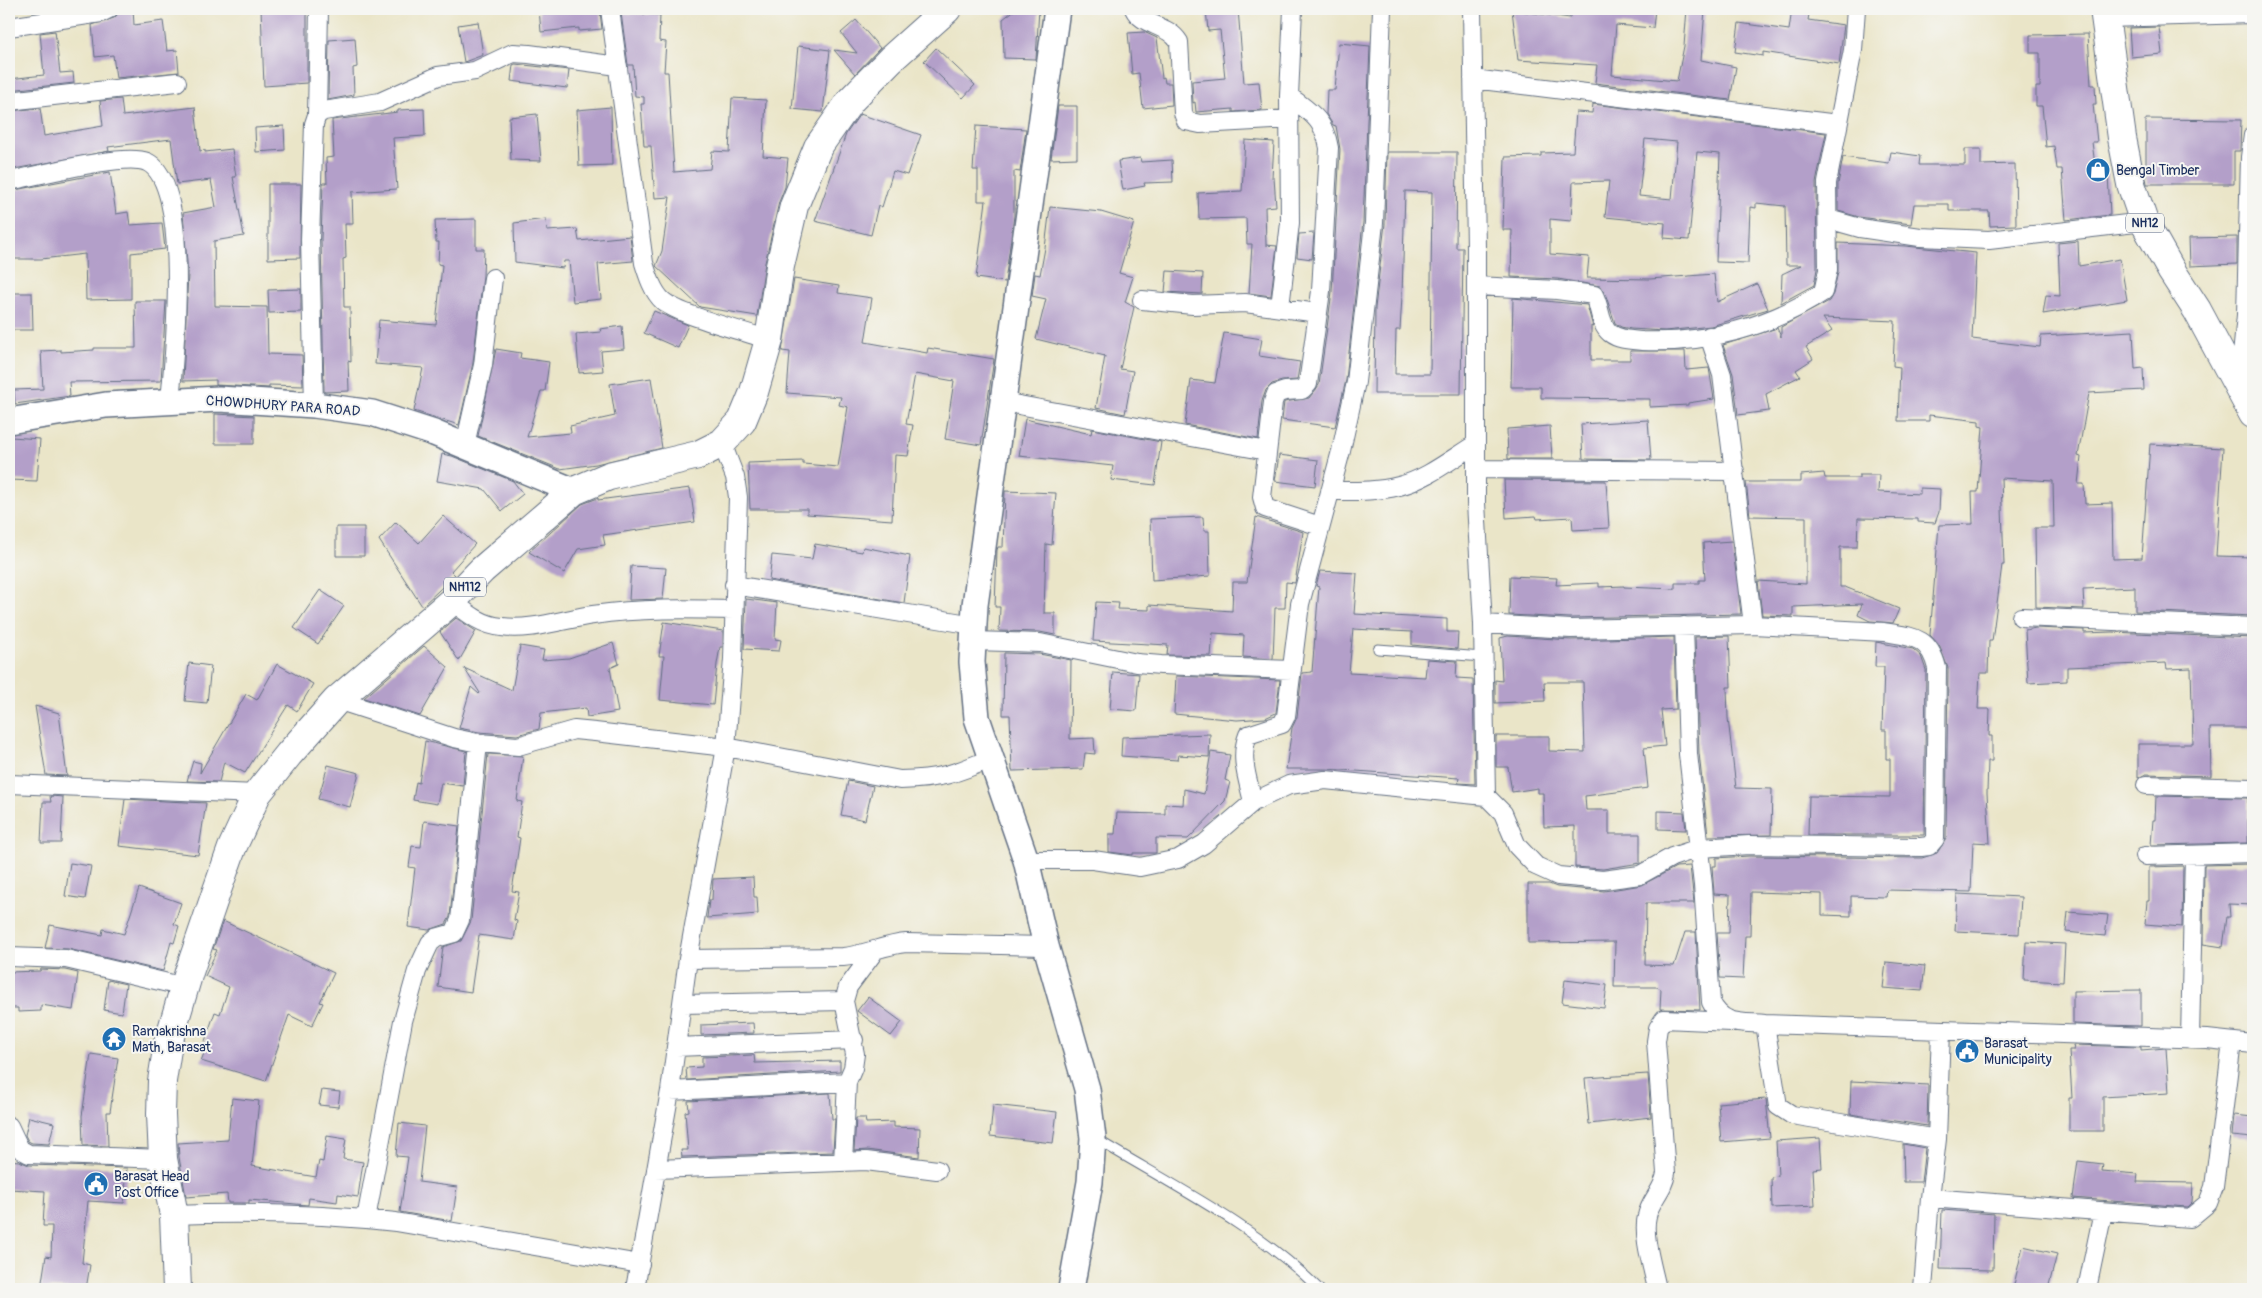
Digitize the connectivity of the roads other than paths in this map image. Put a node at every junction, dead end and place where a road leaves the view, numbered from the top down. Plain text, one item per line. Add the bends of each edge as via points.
1 (109, 9) edge
2 (319, 9) edge
3 (610, 9) edge
4 (947, 9) edge
5 (1057, 9) edge
6 (1134, 9) edge
7 (1293, 9) edge
8 (1382, 9) edge
9 (1472, 9) edge
10 (1856, 9) edge
11 (2104, 13) edge
12 (2253, 14) edge
13 (9, 26) edge
14 (618, 66) junction
15 (1473, 79) junction
16 (177, 82) dead end
17 (1289, 96) junction
18 (9, 101) edge
19 (316, 116) junction
20 (1289, 119) junction
21 (1838, 124) junction
22 (2253, 135) edge
23 (9, 181) edge
24 (2251, 213) edge
25 (1828, 219) junction
26 (2144, 222) junction
27 (493, 278) dead end
28 (1476, 286) junction
29 (1142, 300) dead end
30 (1280, 307) junction
31 (1318, 314) junction
32 (1710, 336) junction
33 (769, 340) junction
34 (2239, 386) junction
35 (170, 401) junction
36 (1003, 402) junction
37 (314, 406) junction
38 (2253, 414) edge
39 (9, 421) edge
40 (722, 443) junction
41 (1476, 444) junction
42 (465, 445) junction
43 (1267, 451) junction
44 (1476, 469) junction
45 (1735, 471) junction
46 (574, 491) junction
47 (1330, 491) junction
48 (1320, 526) junction
49 (734, 585) junction
50 (452, 601) junction
51 (734, 610) junction
52 (2021, 616) dead end
53 (1484, 624) junction
54 (1754, 625) junction
55 (1684, 626) junction
56 (2253, 627) edge
57 (974, 633) junction
58 (1378, 649) dead end
59 (1483, 657) junction
60 (1292, 670) junction
61 (337, 700) junction
62 (478, 743) junction
63 (726, 748) junction
64 (991, 758) junction
65 (9, 784) edge
66 (2146, 785) dead end
67 (2253, 788) edge
68 (257, 794) junction
69 (1486, 796) junction
70 (1253, 802) junction
71 (1699, 848) junction
72 (2253, 853) edge
73 (2194, 855) junction
74 (2145, 856) dead end
75 (1026, 860) junction
76 (1046, 946) junction
77 (874, 952) junction
78 (9, 957) edge
79 (688, 959) junction
80 (185, 987) junction
81 (844, 1001) junction
82 (682, 1004) junction
83 (1734, 1022) junction
84 (1765, 1024) junction
85 (1941, 1031) junction
86 (2190, 1039) junction
87 (854, 1040) junction
88 (2232, 1042) junction
89 (2253, 1044) edge
90 (676, 1047) junction
91 (847, 1082) junction
92 (670, 1091) junction
93 (9, 1126) edge
94 (1094, 1138) junction
95 (1937, 1139) junction
96 (163, 1159) junction
97 (843, 1162) junction
98 (656, 1170) junction
99 (937, 1170) dead end
100 (1930, 1198) junction
101 (2102, 1212) junction
102 (174, 1215) junction
103 (366, 1219) junction
104 (640, 1264) junction
105 (178, 1289) edge
106 (635, 1289) edge
107 (1071, 1289) edge
108 (1319, 1289) edge
109 (1657, 1289) edge
110 (1923, 1289) edge
111 (2087, 1289) edge

1 - 13 street via 101,13
2 - 19 street
3 - 14 street
4 - 33 highway, NH112 via 851,100 818,147 794,206 780,266
5 - 36 street
6 - 20 street via 1145,20 1166,28 1179,42 1186,121 1200,124
7 - 17 street
8 - 47 street via 1374,224 1356,382
9 - 15 street
10 - 21 street via 1853,50
11 - 12 street
11 - 26 highway, NH12 via 2131,184
14 - 19 street via 513,53 475,71 438,76 380,102 324,111
14 - 33 street via 644,263 649,280 663,300 679,310
15 - 21 street
15 - 28 street
16 - 18 street
17 - 20 street
17 - 31 street via 1315,116 1326,131 1330,148
19 - 37 street via 310,240
20 - 30 street via 1290,223
21 - 25 street via 1827,183
22 - 24 street
23 - 35 street via 117,160 148,162 158,172 165,185 170,208 177,260
24 - 34 street
25 - 26 street via 1860,228 1920,237 1989,240
25 - 32 street via 1828,270 1823,292 1800,307 1737,332
26 - 34 highway, NH12
27 - 42 street via 483,365
28 - 32 street via 1557,290 1594,296 1600,306 1602,326 1623,339 1680,341
28 - 41 street
29 - 30 street via 1171,304 1245,303
30 - 31 street
31 - 43 street via 1308,384 1302,390 1276,394
32 - 45 street via 1722,375
33 - 40 highway, NH112 via 742,421
34 - 38 highway, NH12
35 - 37 street, CHOWDHURY PARA ROAD via 219,399
35 - 39 street, CHOWDHURY PARA ROAD via 106,405
36 - 43 street
36 - 57 street
37 - 42 street, CHOWDHURY PARA ROAD via 372,413
40 - 46 highway, NH112 via 698,455 609,476
40 - 49 street via 735,477 738,497
41 - 44 street
41 - 47 street via 1421,478 1400,486 1367,491
42 - 46 street, CHOWDHURY PARA ROAD
43 - 48 street via 1262,497 1265,508
44 - 45 street
44 - 53 street
45 - 54 street
46 - 50 highway, NH112 via 482,570
47 - 48 street
48 - 60 street via 1300,604
49 - 51 street
49 - 57 street
50 - 51 street via 486,625 503,628 634,611
50 - 61 highway, NH112
51 - 63 street
52 - 56 street
53 - 55 street via 1571,629
53 - 59 street
54 - 55 street
54 - 71 street via 1884,632 1924,642 1933,652 1937,668 1935,839 1929,846 1921,847 1749,845
55 - 71 street via 1688,754
57 - 60 street via 1161,665
57 - 64 street via 972,662 977,718
58 - 59 lane
59 - 69 street
60 - 70 street via 1282,724 1248,735 1244,746 1243,757
61 - 62 street
61 - 68 highway, NH112
62 - 63 street via 518,746 574,730
62 - 103 street via 460,920 454,933 430,943 417,971 402,1030
63 - 64 street via 900,780 929,780 958,773
63 - 79 street
64 - 75 street
65 - 68 street
66 - 67 street
68 - 80 highway, NH112 via 229,856
69 - 70 street via 1325,780 1289,785
69 - 71 street via 1503,814 1518,846 1536,866 1558,876 1603,880 1640,875 1672,857
70 - 75 street via 1204,844 1178,860 1140,868 1093,860
71 - 83 street via 1711,1002 1717,1015
72 - 73 street
73 - 74 street
73 - 86 street
75 - 76 street
76 - 77 street via 906,943
76 - 94 street via 1088,1089
77 - 79 street via 843,957
77 - 81 street via 848,987
78 - 80 street via 66,959
79 - 82 street
80 - 96 highway, NH112 via 168,1043 162,1081
81 - 82 street
81 - 87 street
82 - 90 street
83 - 84 street
83 - 109 street via 1664,1020 1658,1028 1656,1041 1666,1174 1665,1183 1647,1216 1646,1227
84 - 85 street
84 - 95 street via 1778,1106 1792,1115
85 - 86 street
85 - 95 street
86 - 88 street
87 - 90 street
87 - 91 street via 853,1068
88 - 89 street
88 - 101 street via 2214,1187 2208,1203 2190,1218
90 - 92 street
91 - 92 street
91 - 97 street
92 - 98 street
93 - 96 street via 20,1149 29,1154
94 - 107 street via 1090,1182
94 - 108 lane via 1228,1217
95 - 100 street
96 - 102 highway, NH112
97 - 98 street
97 - 99 street via 882,1162
98 - 104 street
100 - 101 street
100 - 110 street
101 - 111 street
102 - 103 street via 276,1213
102 - 105 highway, NH112
103 - 104 street
104 - 106 street

